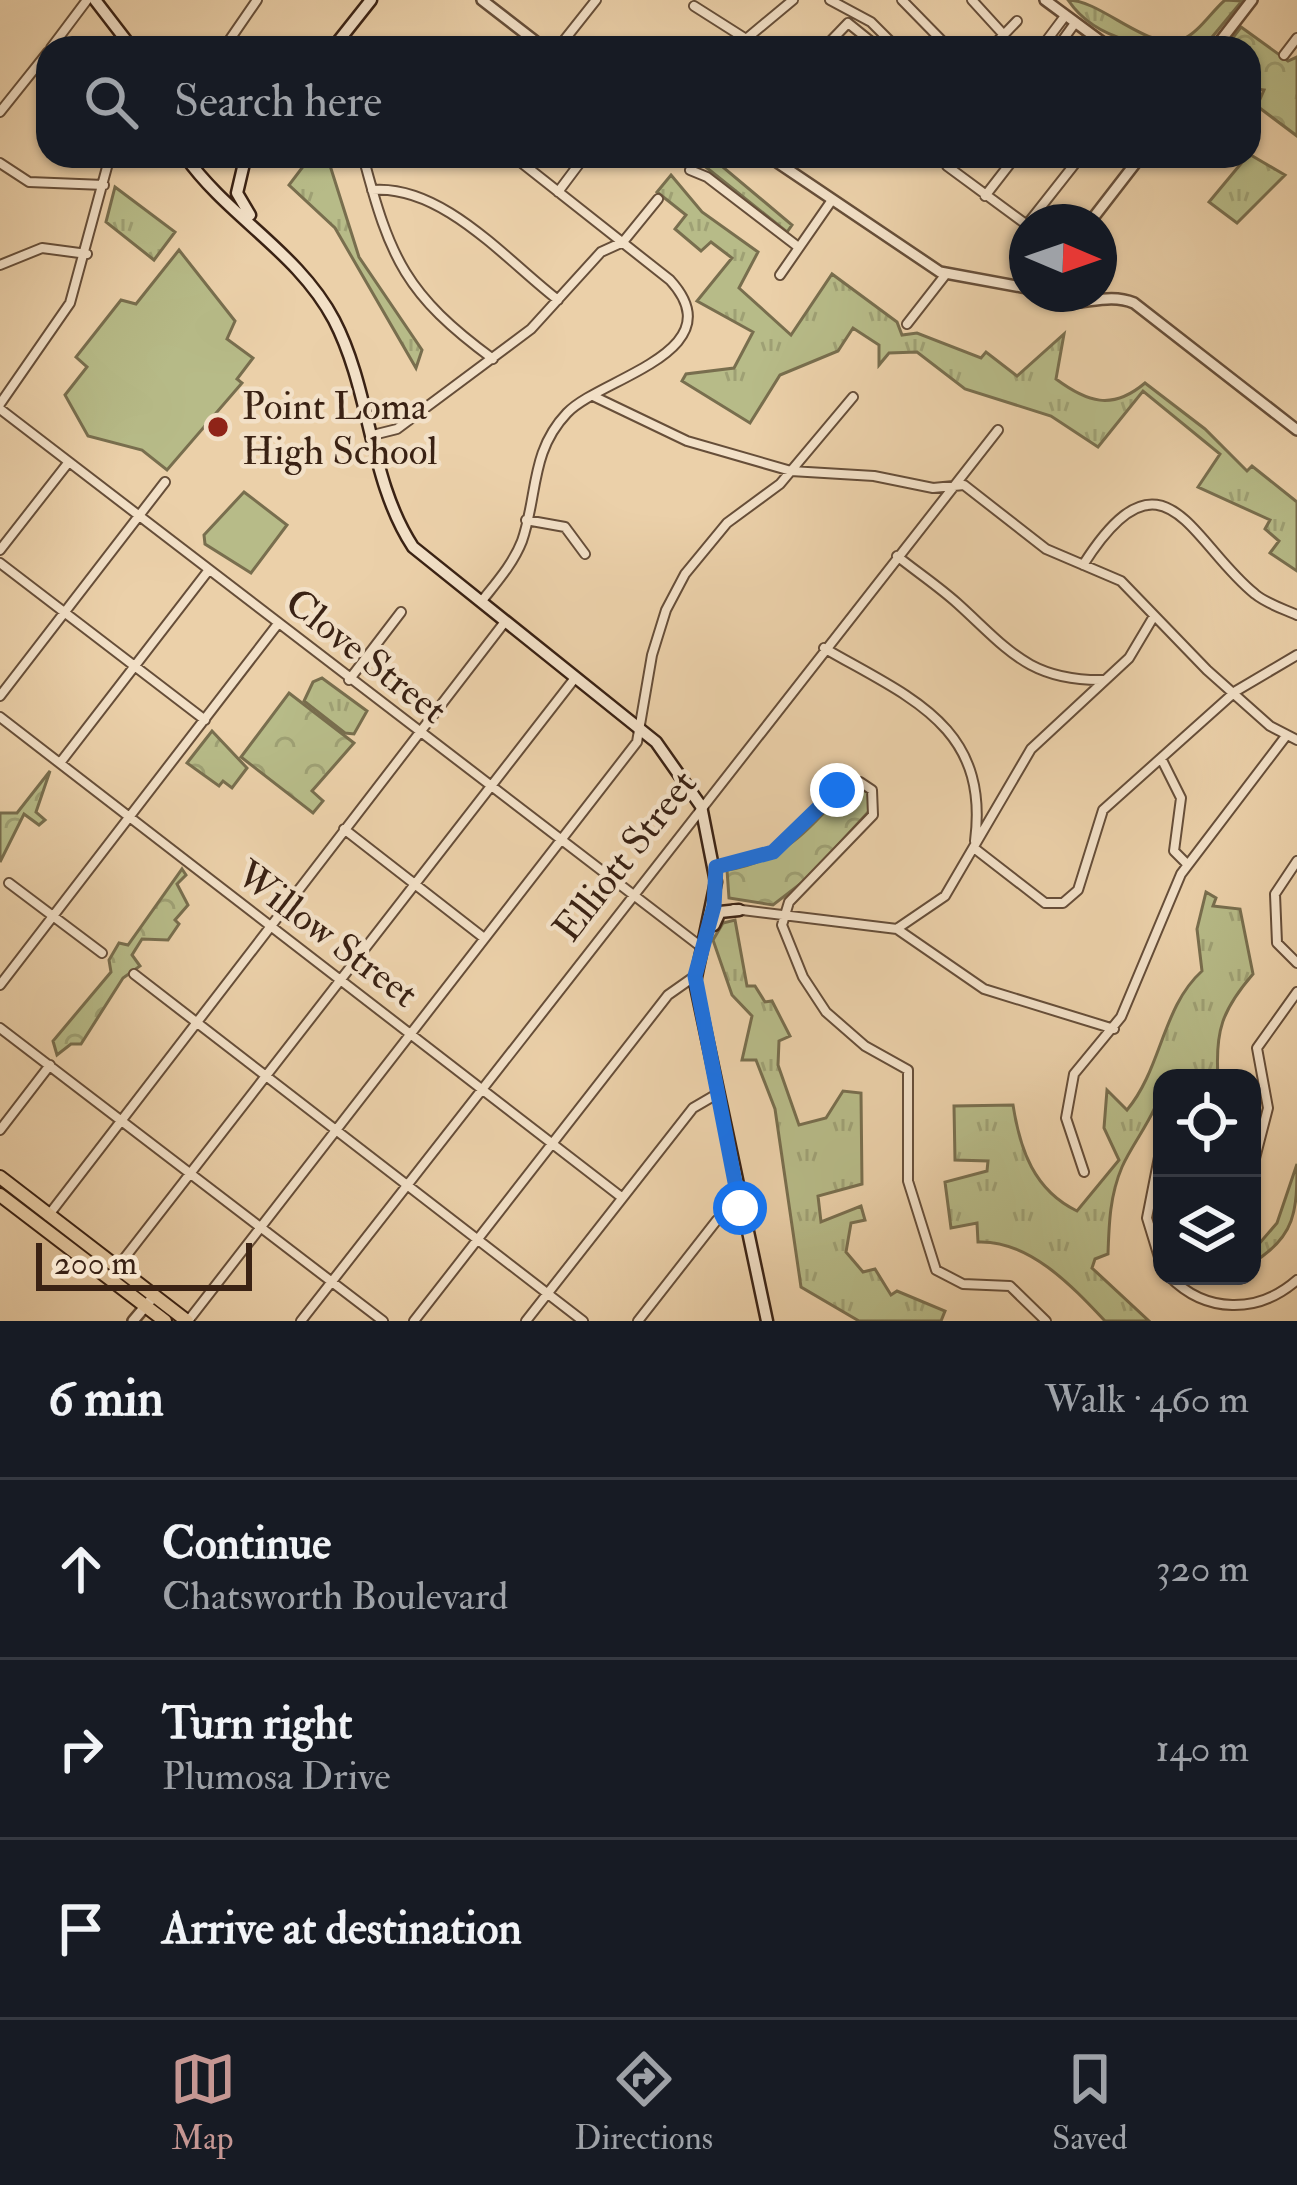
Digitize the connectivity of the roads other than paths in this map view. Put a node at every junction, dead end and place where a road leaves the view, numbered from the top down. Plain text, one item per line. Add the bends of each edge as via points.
1 (91, 0) edge
2 (257, 0) edge
3 (370, 0) edge
4 (482, 0) edge
5 (596, 0) edge
6 (771, 0) edge
7 (793, 0) edge
8 (830, 0) edge
9 (972, 0) edge
10 (1046, 0) edge
11 (1252, 0) edge
12 (903, 1) edge
13 (848, 4) edge
14 (694, 6) dead end
15 (783, 10) junction
16 (1065, 16) junction
17 (1017, 21) dead end
18 (1075, 23) junction
19 (1004, 34) joint
20 (61, 36) edge
21 (122, 36) edge
22 (232, 36) edge
23 (342, 36) edge
24 (528, 36) edge
25 (568, 36) edge
26 (738, 36) edge
27 (746, 36) edge
28 (835, 36) edge
29 (865, 36) edge
30 (884, 36) edge
31 (937, 36) edge
32 (1050, 36) edge
33 (1066, 36) edge
34 (1093, 36) edge
35 (1224, 36) edge
36 (1297, 38) edge
37 (1284, 56) dead end
38 (36, 66) edge
39 (0, 112) edge
40 (0, 163) edge
41 (108, 168) edge
42 (195, 168) edge
43 (238, 168) edge
44 (242, 168) edge
45 (366, 168) edge
46 (528, 168) edge
47 (576, 168) edge
48 (785, 168) edge
49 (955, 168) edge
50 (1007, 168) edge
51 (1072, 168) edge
52 (1133, 168) edge
53 (690, 170) dead end
54 (104, 185) junction
55 (372, 190) junction
56 (558, 191) junction
57 (217, 194) junction
58 (985, 196) junction
59 (658, 199) dead end
60 (832, 200) junction
61 (1043, 204) edge
62 (1104, 204) edge
63 (1009, 213) edge
64 (622, 242) junction
65 (273, 245) junction
66 (797, 246) junction
67 (87, 254) junction
68 (0, 265) edge
69 (780, 274) dead end
70 (946, 274) junction
71 (1009, 285) edge
72 (1117, 299) edge
73 (558, 300) junction
74 (907, 324) dead end
75 (493, 359) junction
76 (593, 396) junction
77 (854, 397) dead end
78 (0, 406) edge
79 (1295, 424) edge
80 (998, 430) dead end
81 (374, 435) junction
82 (68, 463) junction
83 (791, 471) junction
84 (165, 482) dead end
85 (950, 486) junction
86 (138, 516) junction
87 (526, 520) junction
88 (0, 550) edge
89 (585, 554) dead end
90 (896, 556) junction
91 (0, 563) edge
92 (1084, 565) junction
93 (208, 571) junction
94 (480, 603) junction
95 (64, 612) junction
96 (401, 612) dead end
97 (1297, 615) edge
98 (1154, 616) junction
99 (504, 622) junction
100 (278, 625) junction
101 (824, 648) junction
102 (1297, 655) edge
103 (134, 666) junction
104 (575, 678) junction
105 (349, 680) junction
106 (1103, 680) junction
107 (1233, 693) junction
108 (0, 696) edge
109 (0, 717) edge
110 (205, 720) junction
111 (642, 730) junction
112 (419, 734) junction
113 (1286, 736) junction
114 (1297, 740) edge
115 (1162, 762) junction
116 (60, 763) junction
117 (490, 788) junction
118 (701, 806) junction
119 (130, 818) junction
120 (344, 829) junction
121 (560, 843) junction
122 (974, 848) junction
123 (1297, 862) edge
124 (1187, 864) junction
125 (716, 867) junction
126 (9, 884) dead end
127 (416, 884) junction
128 (631, 895) junction
129 (714, 906) junction
130 (739, 910) junction
131 (53, 916) junction
132 (782, 916) junction
133 (269, 926) junction
134 (897, 929) junction
135 (484, 938) junction
136 (702, 941) junction
137 (102, 953) dead end
138 (1297, 963) edge
139 (134, 974) dead end
140 (695, 976) junction
141 (341, 980) junction
142 (0, 985) edge
143 (1297, 992) edge
144 (196, 1022) junction
145 (0, 1028) edge
146 (1114, 1029) junction
147 (412, 1034) junction
148 (50, 1065) junction
149 (1261, 1069) edge
150 (1261, 1070) edge
151 (267, 1077) junction
152 (482, 1089) junction
153 (717, 1094) junction
154 (119, 1118) junction
155 (0, 1130) edge
156 (337, 1131) junction
157 (1261, 1135) edge
158 (551, 1143) junction
159 (1084, 1172) dead end
160 (193, 1173) junction
161 (0, 1177) edge
162 (407, 1185) junction
163 (1153, 1188) edge
164 (0, 1195) edge
165 (620, 1196) junction
166 (740, 1208) junction
167 (44, 1220) junction
168 (262, 1227) junction
169 (1153, 1238) edge
170 (477, 1239) junction
171 (113, 1272) junction
172 (1297, 1280) edge
173 (332, 1281) junction
174 (1181, 1285) edge
175 (547, 1294) junction
176 (150, 1302) junction
177 (762, 1319) edge
178 (133, 1321) edge
179 (164, 1321) edge
180 (188, 1321) edge
181 (301, 1321) edge
182 (383, 1321) edge
183 (414, 1321) edge
184 (526, 1321) edge
185 (583, 1321) edge
186 (638, 1321) edge
187 (1046, 1321) edge

1 - 20 street
1 - 21 main road
2 - 22 street
3 - 23 main road
4 - 24 street
5 - 25 street
6 - 15 street
7 - 15 street
8 - 13 street
9 - 19 street
10 - 16 street
11 - 35 street
12 - 31 street
13 - 30 street
14 - 26 street
15 - 27 street
16 - 18 street
16 - 32 street
17 - 19 street
18 - 33 street
18 - 34 street
28 - 29 street via 848,22
36 - 37 street
38 - 39 street
40 - 54 street via 29,182
41 - 54 street
42 - 57 main road
43 - 57 main road
44 - 65 main road via 239,201
45 - 55 street
46 - 56 street
47 - 56 street
48 - 60 street
49 - 58 street
50 - 58 street
51 - 61 street
52 - 62 street
53 - 66 street
54 - 67 street
55 - 73 street via 431,202
55 - 75 street via 413,289
56 - 64 street
57 - 65 main road
58 - 63 street
59 - 64 street
60 - 66 street
60 - 70 street
64 - 73 street via 601,252
64 - 76 street via 670,280 685,306 684,326 669,352
65 - 81 main road via 331,315
66 - 69 street
67 - 68 street via 42,248
67 - 78 street via 65,313
70 - 71 street
70 - 74 street
72 - 79 street via 1131,301
73 - 75 street
75 - 81 street via 397,429
76 - 83 street via 687,441
76 - 87 street via 563,417 545,444
77 - 83 street
78 - 82 street, Clove Street
80 - 85 street, Elliott Street
81 - 94 main road via 403,531
82 - 86 street, Clove Street
82 - 88 street
83 - 85 street
83 - 111 street via 727,523 675,592 652,655
84 - 86 street
85 - 90 street, Elliott Street
85 - 92 street via 964,485 1046,549
86 - 93 street, Clove Street
86 - 95 street
87 - 89 street via 568,529
87 - 94 street via 516,553
90 - 101 street, Elliott Street
90 - 106 street via 1010,656 1052,674
91 - 95 street
92 - 97 street via 1121,517 1161,507 1201,531 1257,596
92 - 98 street via 1121,580
93 - 100 street, Clove Street
93 - 103 street
94 - 99 main road
95 - 103 street
95 - 108 street
96 - 105 street
98 - 106 street via 1132,655
98 - 107 street
99 - 104 main road
99 - 112 street
100 - 105 street, Clove Street
100 - 110 street
101 - 118 street, Elliott Street
101 - 122 street via 921,704 953,735 977,798
102 - 107 street
103 - 110 street
103 - 116 street
104 - 111 main road
104 - 117 street
105 - 112 street, Clove Street
106 - 122 street via 1031,749
107 - 113 street
107 - 115 street
109 - 116 street, Willow Street
110 - 119 street
111 - 118 main road
111 - 121 street
112 - 117 street, Clove Street
112 - 120 street
113 - 114 street
113 - 124 street
115 - 122 street via 1103,810 1078,890 1063,903 1045,903
115 - 124 street via 1180,798 1174,851
116 - 119 street, Willow Street
117 - 121 street, Clove Street
117 - 127 street
118 - 125 main road
118 - 128 street, Elliott Street
119 - 131 street
119 - 133 street, Willow Street
120 - 127 street
120 - 133 street
121 - 128 street, Clove Street
121 - 135 street
122 - 134 street via 944,896
123 - 138 street via 1275,894 1277,943
124 - 146 street
125 - 129 main road
125 - 132 street via 768,856 843,785 869,786 873,815
126 - 131 street
127 - 135 street
127 - 141 street
128 - 136 street, Clove Street
128 - 152 street, Elliott Street
129 - 130 street
129 - 136 main road
130 - 132 street
130 - 136 main road via 720,912
131 - 137 street
131 - 142 street
132 - 134 street
132 - 187 street via 798,966 826,1012 908,1070 906,1171 927,1257 955,1282 1016,1288
133 - 141 street, Willow Street
133 - 144 street
134 - 146 street via 984,989
135 - 147 street
136 - 140 main road
139 - 144 street
140 - 153 main road
140 - 158 street via 668,994
141 - 147 street, Willow Street
141 - 151 street
143 - 149 street via 1257,1048
144 - 151 street
144 - 154 street
145 - 148 street
146 - 159 street via 1066,1094 1067,1129
147 - 152 street, Willow Street
147 - 156 street
148 - 154 street
148 - 155 street
150 - 157 street via 1268,1108
151 - 156 street
151 - 160 street
152 - 158 street, Willow Street
152 - 162 street, Elliott Street
153 - 165 street via 696,1104
153 - 166 main road
154 - 160 street
154 - 167 street
156 - 162 street
156 - 168 street
158 - 165 street, Willow Street
158 - 170 street
160 - 168 street
160 - 171 street
161 - 167 main road
162 - 170 street
162 - 173 street, Elliott Street
163 - 169 street
164 - 167 main road
165 - 175 street
166 - 177 main road
166 - 186 street via 717,1220
167 - 171 main road
168 - 173 street
168 - 180 street
170 - 175 street
170 - 183 street
171 - 176 main road
172 - 174 street via 1247,1310 1198,1298
173 - 181 street, Elliott Street
173 - 182 street
175 - 184 street
175 - 185 street
176 - 178 street
176 - 179 main road
176 - 180 main road

